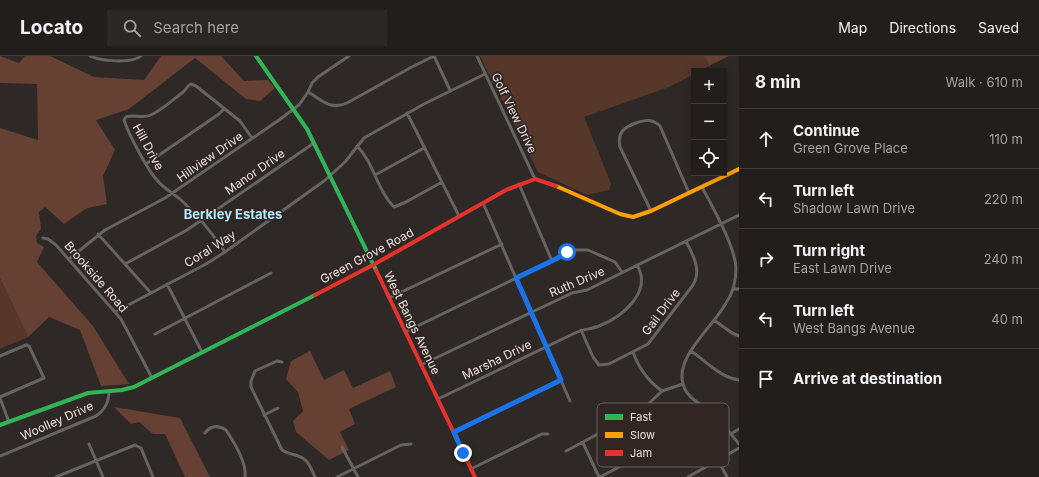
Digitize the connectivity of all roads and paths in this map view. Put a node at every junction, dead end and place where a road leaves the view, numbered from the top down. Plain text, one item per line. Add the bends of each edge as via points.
1 (90, 56) edge
2 (141, 56) edge
3 (256, 56) edge
4 (349, 56) edge
5 (434, 56) edge
6 (477, 56) edge
7 (485, 74) junction
8 (450, 90) junction
9 (308, 92) junction
10 (294, 108) junction
11 (224, 109) junction
12 (407, 113) junction
13 (252, 138) junction
14 (314, 143) junction
15 (357, 146) junction
16 (424, 148) junction
17 (146, 164) junction
18 (739, 169) edge
19 (375, 175) junction
20 (330, 176) junction
21 (535, 179) junction
22 (442, 182) junction
23 (519, 184) junction
24 (702, 187) junction
25 (173, 193) junction
26 (689, 193) junction
27 (483, 203) junction
28 (651, 211) junction
29 (459, 216) junction
30 (739, 216) edge
31 (201, 221) junction
32 (721, 224) junction
33 (98, 234) junction
34 (43, 238) dead end
35 (686, 241) junction
36 (502, 244) junction
37 (225, 252) junction
38 (739, 258) edge
39 (70, 259) junction
40 (735, 259) junction
41 (552, 261) junction
42 (124, 264) junction
43 (373, 265) junction
44 (638, 265) junction
45 (622, 272) junction
46 (271, 273) dead end
47 (516, 278) junction
48 (167, 284) junction
49 (733, 289) junction
50 (739, 289) edge
51 (150, 292) junction
52 (389, 298) junction
53 (116, 312) junction
54 (531, 312) junction
55 (185, 318) junction
56 (714, 320) junction
57 (581, 330) junction
58 (405, 332) junction
59 (155, 334) dead end
60 (739, 336) edge
61 (546, 347) junction
62 (691, 351) junction
63 (202, 352) junction
64 (633, 352) junction
65 (0, 356) edge
66 (282, 362) dead end
67 (421, 365) junction
68 (152, 378) junction
69 (561, 380) junction
70 (739, 380) edge
71 (683, 384) junction
72 (110, 391) junction
73 (662, 391) junction
74 (0, 398) edge
75 (438, 399) junction
76 (570, 401) dead end
77 (650, 403) edge
78 (698, 403) edge
79 (278, 408) dead end
80 (264, 415) junction
81 (9, 422) junction
82 (0, 425) edge
83 (739, 429) edge
84 (454, 432) junction
85 (205, 433) dead end
86 (548, 434) dead end
87 (731, 434) joint
88 (597, 436) edge
89 (583, 443) junction
90 (89, 444) dead end
91 (411, 444) dead end
92 (739, 444) edge
93 (342, 447) dead end
94 (739, 448) edge
95 (566, 451) dead end
96 (729, 454) edge
97 (0, 456) edge
98 (96, 460) junction
99 (619, 467) edge
100 (706, 467) edge
101 (722, 467) edge
102 (354, 469) junction
103 (471, 469) junction
104 (56, 477) edge
105 (103, 477) edge
106 (153, 477) edge
107 (245, 477) edge
108 (315, 477) edge
109 (337, 477) edge
110 (358, 477) edge
111 (474, 477) edge
112 (600, 477) edge
113 (688, 477) edge
114 (727, 477) edge

1 - 2 street via 100,60 134,60
3 - 10 street, West Bangs Avenue
4 - 9 street, Hillview Drive via 318,77
5 - 8 street
5 - 9 street via 340,106 326,104
6 - 7 street, Golf View Drive
7 - 8 street, Coral Way
7 - 21 street, Golf View Drive
8 - 12 street, Coral Way
9 - 10 street, Hillview Drive
10 - 13 street, Hillview Drive
10 - 14 street, West Bangs Avenue
11 - 13 street via 241,122
11 - 17 street
11 - 17 street, Hill Drive via 196,86 190,85 152,115 126,117 125,124
12 - 15 street, Coral Way via 364,138
12 - 16 street
13 - 25 street, Hillview Drive
14 - 20 street, West Bangs Avenue
14 - 31 street, Manor Drive
15 - 19 street
15 - 20 street, Coral Way
16 - 19 street
16 - 22 street
17 - 25 street, Hill Drive via 158,181
18 - 24 street
19 - 22 street via 394,207
20 - 37 street, Coral Way
20 - 43 street, West Bangs Avenue
21 - 23 street, Green Grove Road
21 - 28 street via 627,216 635,217
22 - 29 street
23 - 27 street, Green Grove Road
23 - 41 street
24 - 26 street
24 - 32 street
25 - 31 street, Hill Drive
25 - 33 street, Hillview Drive
26 - 28 street
26 - 28 street via 660,126 647,120 627,126 619,137 620,147
27 - 29 street, Green Grove Road
27 - 36 street
29 - 43 street, Green Grove Road
30 - 32 street, Ruth Drive
31 - 37 street, Hill Drive
31 - 42 street, Manor Drive
32 - 35 street, Ruth Drive
32 - 40 street
33 - 39 street, Hillview Drive
33 - 42 street
34 - 39 street, Brookside Road via 53,242
35 - 44 street, Ruth Drive
35 - 64 street, Gail Drive via 697,265 694,282 650,342
36 - 47 street
36 - 52 street
37 - 48 street, Coral Way
38 - 40 street
39 - 53 street, Brookside Road
40 - 49 street
41 - 45 street via 570,251 584,249 616,262
41 - 47 street
42 - 51 street
43 - 52 street, West Bangs Avenue
43 - 63 street, Green Grove Road
44 - 45 street, Ruth Drive
44 - 57 street, Marsha Drive via 642,274 642,286 623,314 599,326
45 - 54 street, Ruth Drive via 587,290 572,293
46 - 55 street
47 - 54 street
47 - 58 street
48 - 51 street, Coral Way
48 - 55 street
49 - 50 street
49 - 56 street via 726,305
51 - 53 street, Coral Way
52 - 58 street, West Bangs Avenue
53 - 68 street, Brookside Road
54 - 61 street
54 - 67 street, Ruth Drive
55 - 59 street
55 - 63 street
56 - 60 street
56 - 62 street
57 - 61 street, Marsha Drive
57 - 64 street, Gail Drive via 594,360 599,364 609,364
58 - 67 street, West Bangs Avenue
61 - 69 street
61 - 75 street, Marsha Drive
62 - 70 street via 723,374
62 - 71 street via 683,367
63 - 68 street, Green Grove Road
64 - 73 street via 646,377
65 - 74 street via 29,346 44,378
66 - 80 street via 277,361 258,370 252,377 251,387
67 - 75 street, West Bangs Avenue
68 - 72 street, Green Grove Road via 130,388
69 - 76 street
69 - 84 street
71 - 73 street
71 - 78 street via 692,399
72 - 81 street, Green Grove Road via 88,392
72 - 97 street, Woolley Drive via 107,404 96,416
73 - 77 street
74 - 81 street
75 - 84 street, West Bangs Avenue
79 - 80 street
80 - 108 street via 282,450 304,458
81 - 82 street, Green Grove Road
83 - 87 street
84 - 103 street, West Bangs Avenue
85 - 107 street via 216,426 226,430 244,465
86 - 103 street via 542,434
87 - 92 street
88 - 89 street
89 - 95 street
89 - 112 street
90 - 98 street
91 - 102 street via 401,445
93 - 102 street
94 - 96 street
98 - 104 street
98 - 105 street
98 - 106 street via 138,446
99 - 112 street
100 - 113 street
101 - 114 street
102 - 109 street
102 - 110 street
103 - 111 street, West Bangs Avenue

